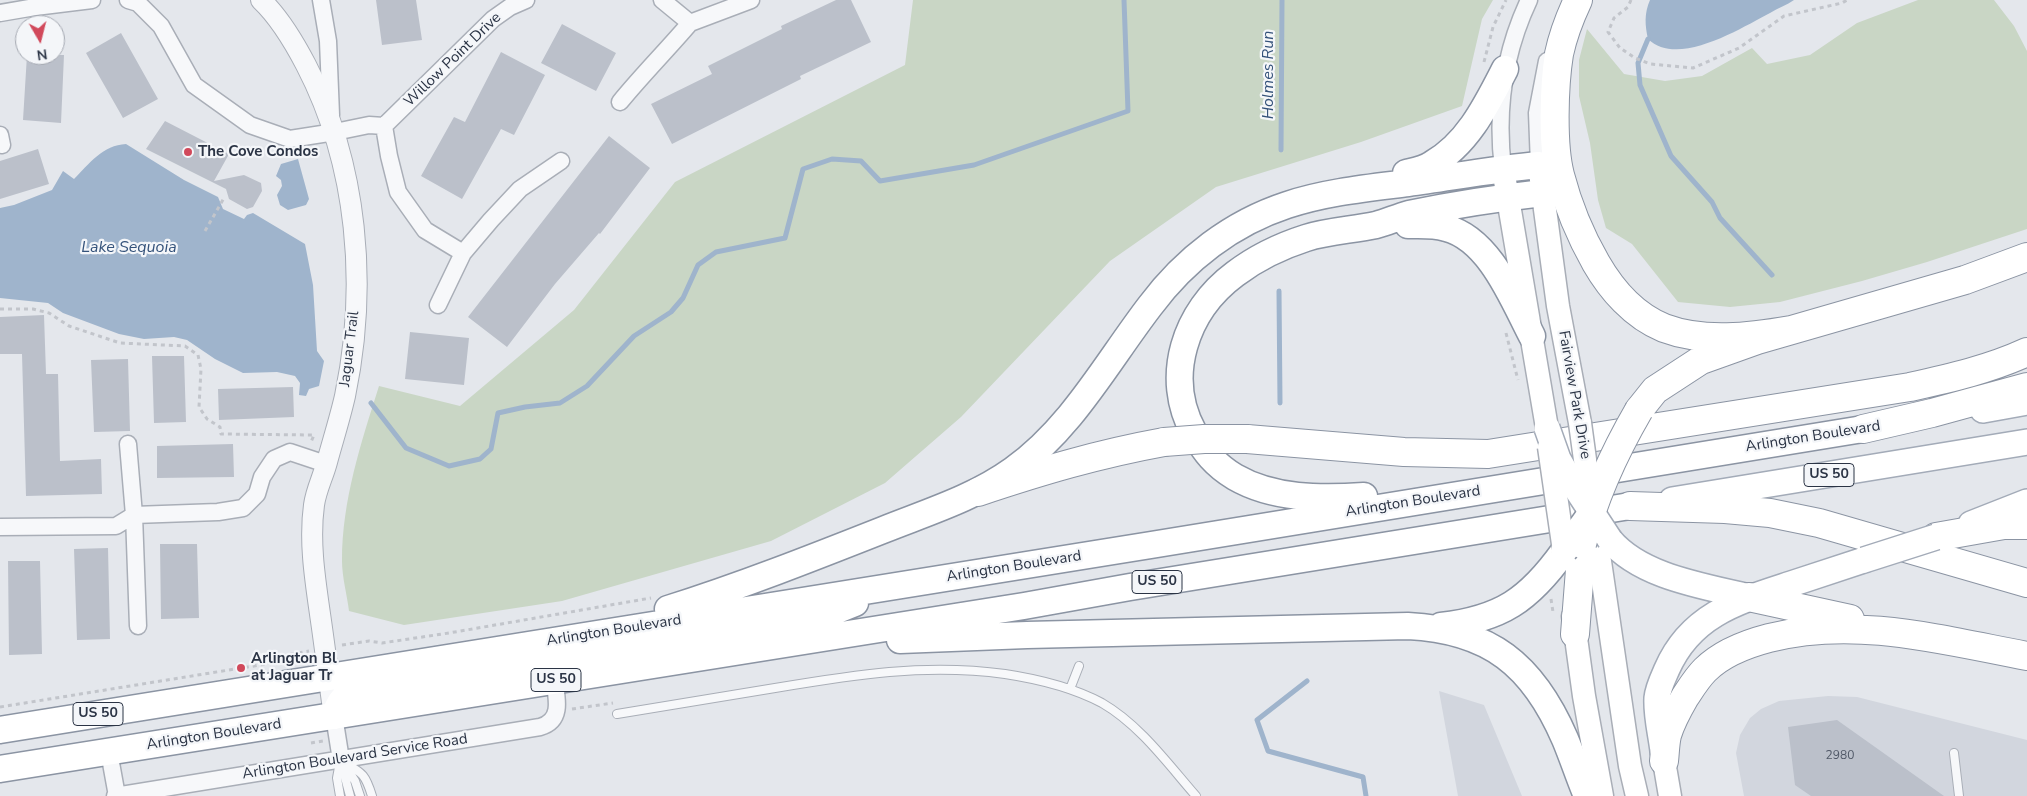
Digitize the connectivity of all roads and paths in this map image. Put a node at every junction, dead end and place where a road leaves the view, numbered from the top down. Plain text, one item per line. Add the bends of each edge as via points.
1 (92, 0) edge
2 (128, 0) edge
3 (261, 0) edge
4 (321, 0) edge
5 (526, 0) edge
6 (662, 0) edge
7 (751, 0) edge
8 (1506, 0) edge
9 (1529, 0) edge
10 (1577, 0) edge
11 (1631, 0) edge
12 (1847, 0) edge
13 (0, 14) edge
14 (690, 23) junction
15 (1494, 69) junction
16 (620, 102) dead end
17 (333, 126) junction
18 (384, 126) junction
19 (561, 161) dead end
20 (1539, 165) junction
21 (1503, 169) junction
22 (1356, 190) junction
23 (1543, 193) junction
24 (1507, 197) junction
25 (224, 198) dead end
26 (1377, 224) junction
27 (205, 231) dead end
28 (463, 253) junction
29 (2027, 257) edge
30 (2027, 272) edge
31 (1931, 291) junction
32 (438, 306) dead end
33 (0, 309) edge
34 (1504, 327) dead end
35 (1791, 330) junction
36 (1532, 336) junction
37 (2027, 352) edge
38 (1518, 383) dead end
39 (2027, 387) edge
40 (2027, 402) edge
41 (1546, 428) junction
42 (1863, 428) junction
43 (2027, 442) edge
44 (128, 444) dead end
45 (304, 456) junction
46 (326, 464) junction
47 (1531, 482) junction
48 (978, 492) junction
49 (2027, 502) edge
50 (1630, 506) junction
51 (1592, 511) junction
52 (134, 515) junction
53 (2027, 524) edge
54 (0, 526) edge
55 (1936, 538) junction
56 (1588, 544) junction
57 (2027, 583) edge
58 (900, 585) junction
59 (1748, 597) junction
60 (654, 598) dead end
61 (138, 626) dead end
62 (1430, 627) junction
63 (1575, 634) joint
64 (1914, 635) junction
65 (544, 642) junction
66 (777, 645) junction
67 (324, 648) junction
68 (2027, 656) edge
69 (1079, 666) dead end
70 (329, 676) junction
71 (554, 680) junction
72 (1070, 689) junction
73 (620, 701) dead end
74 (0, 707) edge
75 (586, 707) dead end
76 (618, 714) dead end
77 (334, 716) junction
78 (0, 730) edge
79 (109, 752) junction
80 (1954, 753) dead end
81 (341, 760) junction
82 (1664, 761) junction
83 (0, 769) edge
84 (116, 796) edge
85 (340, 796) edge
86 (350, 796) edge
87 (360, 796) edge
88 (372, 796) edge
89 (1196, 796) edge
90 (1587, 796) edge
91 (1602, 796) edge
92 (1637, 796) edge
93 (1670, 796) edge
94 (1959, 796) edge

1 - 13 street
2 - 17 street via 138,3 161,26 194,85 250,125 290,139
3 - 17 street, Jaguar Trail via 297,48 318,87
4 - 17 street via 328,41
5 - 18 street, Willow Point Drive via 493,19
6 - 14 street
7 - 14 street
8 - 15 path via 1493,27
9 - 15 street, Fairview Park Drive
10 - 20 street, Fairview Park Drive via 1555,39 1544,71 1537,113
10 - 35 highway via 1559,54 1556,136 1559,173 1581,235 1605,278 1640,314 1662,327 1684,334 1738,337
11 - 12 path via 1614,18 1608,32 1620,48 1650,64 1693,68 1739,48 1784,16
14 - 16 street
15 - 21 street, Fairview Park Drive
15 - 22 highway via 1476,120 1447,153 1431,165
17 - 18 street
17 - 46 street, Jaguar Trail via 351,202 356,304 344,396
18 - 28 street via 398,192 425,230
19 - 28 street via 520,189
20 - 21 highway
20 - 23 main road, Fairview Park Drive
21 - 22 highway
21 - 24 main road, Fairview Park Drive
22 - 48 highway via 1287,205 1245,222 1222,236 1156,297 1069,418 1043,446
23 - 24 highway
23 - 51 main road, Fairview Park Drive, bridge
24 - 26 highway via 1407,215
24 - 36 main road, Fairview Park Drive
25 - 27 path
26 - 36 highway via 1428,225 1448,228 1465,236 1498,271
26 - 47 highway via 1284,246 1235,274 1199,311 1184,342 1179,384 1182,405 1205,453 1235,477 1256,486 1312,497 1366,495 1470,480
28 - 32 street
29 - 31 highway
30 - 31 highway
31 - 35 highway
33 - 45 path via 33,309 49,313 69,326 120,343 185,346 198,355 201,369 199,407 206,419 220,427 220,434 314,435
34 - 38 path
35 - 51 highway, bridge via 1701,360 1655,390 1639,410 1610,464
36 - 41 main road, Fairview Park Drive
37 - 48 highway, bridge via 1965,375 1910,387 1488,454 1204,439 1113,451
39 - 42 highway
40 - 42 main road, Arlington Boulevard / US 50
41 - 51 main road, bridge via 1562,466
41 - 56 main road, Fairview Park Drive, bridge
42 - 47 highway, Arlington Boulevard / US 50
43 - 50 main road, Arlington Boulevard / US 50
44 - 52 street
45 - 46 street
45 - 52 street via 290,452 274,459 262,477 257,494 243,508
46 - 67 street, Jaguar Trail via 318,484 312,539
47 - 58 highway, Arlington Boulevard / US 50
48 - 65 highway via 771,574 634,620
49 - 55 main road
50 - 57 highway via 1770,513 1819,523
50 - 66 highway, Arlington Boulevard / US 50
51 - 56 highway, bridge
52 - 54 street via 116,526
52 - 61 street
53 - 55 highway
55 - 59 main road, bridge
56 - 59 main road via 1623,553 1647,568 1685,581
56 - 62 highway via 1550,571 1511,606 1461,624
56 - 63 highway
56 - 92 main road, Fairview Park Drive
58 - 65 highway, Arlington Boulevard / US 50
58 - 77 highway via 820,617 351,694 340,702
59 - 64 highway
59 - 82 main road via 1697,626 1671,660 1657,698
60 - 67 path via 458,632
62 - 66 highway via 1027,634
62 - 90 highway via 1480,641 1520,668 1551,710
63 - 91 main road
64 - 68 highway
64 - 82 highway via 1855,628 1818,630 1782,634 1733,650 1704,670 1692,685 1667,735
65 - 70 highway, Arlington Boulevard / US 50
66 - 71 highway, Arlington Boulevard / US 50
67 - 70 street, Jaguar Trail
67 - 74 path via 292,654 266,664
69 - 72 lane
70 - 77 street, Jaguar Trail
70 - 78 highway, Arlington Boulevard / US 50
71 - 77 highway, Arlington Boulevard / US 50
71 - 81 street, Arlington Boulevard Service Road via 558,704 552,722 544,726
72 - 76 lane via 976,670 900,671 854,675
72 - 89 lane via 1102,703 1131,724
73 - 75 path
77 - 79 highway, Arlington Boulevard / US 50
77 - 81 street
79 - 83 highway, Arlington Boulevard / US 50
79 - 84 street
80 - 94 lane
81 - 84 street, Arlington Boulevard Service Road
81 - 85 lane via 337,778
81 - 86 lane
81 - 87 lane via 356,781
81 - 88 lane via 364,776
82 - 93 main road

